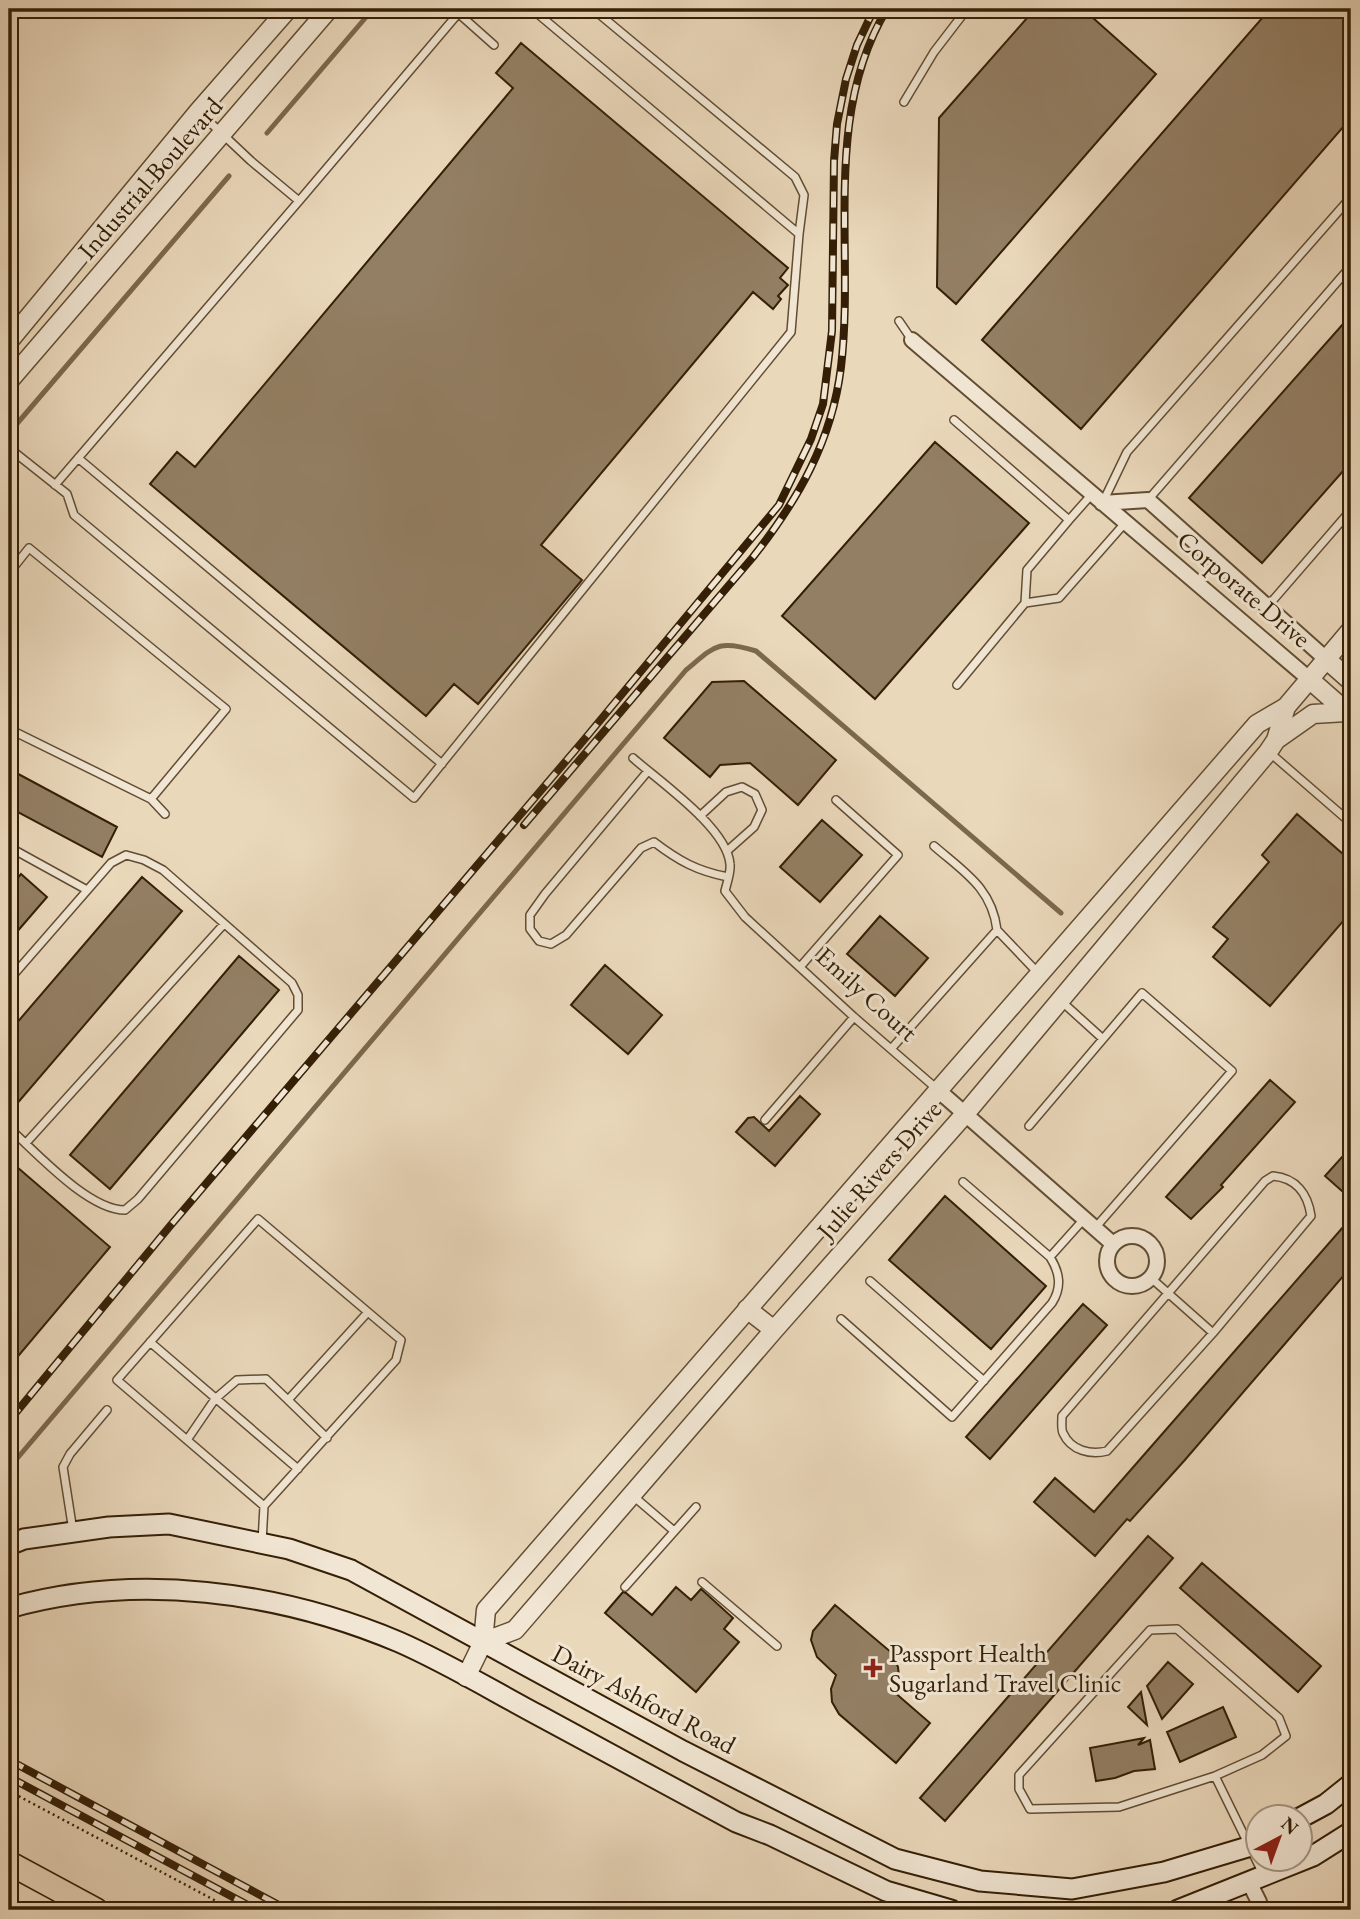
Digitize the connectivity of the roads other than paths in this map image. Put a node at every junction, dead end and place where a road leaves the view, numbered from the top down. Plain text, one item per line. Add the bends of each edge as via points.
1 (288, 9) edge
2 (330, 9) edge
3 (532, 9) edge
4 (593, 9) edge
5 (967, 9) edge
6 (460, 11) edge
7 (494, 45) dead end
8 (904, 102) dead end
9 (198, 112) junction
10 (223, 134) junction
11 (1351, 197) edge
12 (299, 201) junction
13 (799, 234) junction
14 (1351, 265) edge
15 (899, 321) dead end
16 (912, 340) joint
17 (9, 341) edge
18 (9, 381) edge
19 (954, 420) dead end
20 (9, 449) edge
21 (78, 458) junction
22 (55, 485) junction
23 (1097, 499) junction
24 (1148, 500) junction
25 (1351, 510) edge
26 (1069, 520) junction
27 (1125, 523) junction
28 (9, 573) edge
29 (1025, 603) junction
30 (1266, 608) junction
31 (1250, 629) junction
32 (1351, 630) edge
33 (1326, 659) junction
34 (1308, 678) junction
35 (1351, 681) edge
36 (957, 685) dead end
37 (1286, 707) junction
38 (1349, 714) edge
39 (9, 729) edge
40 (1272, 746) junction
41 (633, 758) dead end
42 (442, 764) junction
43 (648, 771) junction
44 (151, 799) junction
45 (836, 800) dead end
46 (164, 814) dead end
47 (700, 816) junction
48 (1351, 823) edge
49 (934, 846) dead end
50 (9, 847) edge
51 (727, 852) junction
52 (728, 877) junction
53 (87, 890) junction
54 (224, 924) junction
55 (997, 930) junction
56 (800, 967) junction
57 (1040, 975) junction
58 (9, 980) edge
59 (1059, 1000) junction
60 (854, 1017) junction
61 (1103, 1039) junction
62 (891, 1049) junction
63 (939, 1091) junction
64 (965, 1114) junction
65 (765, 1119) dead end
66 (1029, 1126) dead end
67 (9, 1128) edge
68 (26, 1143) junction
69 (963, 1182) dead end
70 (1089, 1224) junction
71 (1113, 1244) junction
72 (1051, 1257) junction
73 (1152, 1278) junction
74 (870, 1281) dead end
75 (1168, 1293) junction
76 (747, 1309) junction
77 (368, 1312) junction
78 (841, 1319) dead end
79 (774, 1330) junction
80 (1213, 1333) junction
81 (150, 1342) junction
82 (984, 1381) junction
83 (215, 1399) junction
84 (288, 1400) junction
85 (107, 1410) dead end
86 (327, 1438) junction
87 (187, 1440) junction
88 (298, 1469) junction
89 (632, 1495) junction
90 (264, 1506) junction
91 (696, 1507) dead end
92 (674, 1531) junction
93 (74, 1532) junction
94 (262, 1543) junction
95 (9, 1545) edge
96 (702, 1582) dead end
97 (625, 1587) dead end
98 (9, 1608) edge
99 (483, 1642) junction
100 (777, 1646) dead end
101 (466, 1677) junction
102 (1215, 1776) junction
103 (1351, 1784) edge
104 (1314, 1810) edge
105 (1244, 1825) edge
106 (1351, 1832) edge
107 (1244, 1847) edge
108 (9, 1863) edge
109 (1257, 1874) edge
110 (1257, 1880) junction
111 (96, 1910) edge
112 (951, 1910) edge
113 (1178, 1910) edge
114 (1259, 1910) edge

1 - 9 street, Industrial Boulevard
2 - 10 street, Industrial Boulevard
3 - 13 lane
4 - 13 lane via 795,177 804,195
5 - 8 lane
6 - 7 lane
6 - 12 lane
9 - 10 lane
9 - 17 street, Industrial Boulevard
10 - 12 lane
10 - 18 street, Industrial Boulevard
11 - 23 lane via 1127,452
12 - 21 lane
13 - 42 lane via 792,332
14 - 24 lane
15 - 16 lane
16 - 23 street, Corporate Drive
19 - 26 lane
20 - 22 lane
21 - 22 lane
21 - 42 lane
22 - 42 lane via 67,494 74,515 414,798
23 - 24 street
23 - 26 lane
23 - 27 street, Corporate Drive
24 - 30 street, Corporate Drive
25 - 30 lane
26 - 29 lane via 1027,570
27 - 29 lane via 1059,598
27 - 31 street, Corporate Drive
28 - 44 lane via 29,548 226,709
29 - 36 lane
30 - 31 street
30 - 33 street, Corporate Drive
31 - 34 street, Corporate Drive
32 - 33 street, Julie Rivers Drive
33 - 34 street, Julie Rivers Drive
33 - 35 street, Corporate Drive
34 - 37 street, Julie Rivers Drive
34 - 38 street, Corporate Drive
37 - 40 street, Julie Rivers Drive
37 - 57 street, Julie Rivers Drive via 1258,724
38 - 40 street via 1312,714
39 - 44 lane
40 - 48 lane
40 - 59 street, Julie Rivers Drive
41 - 43 lane
43 - 47 lane
43 - 52 lane via 530,915 530,929 539,941 551,944 566,935 641,848 654,842 682,862
44 - 46 lane
45 - 56 lane via 898,855
47 - 51 lane
47 - 51 lane via 726,792 742,787 754,794 762,810 754,827
49 - 55 lane via 977,882 989,898
50 - 53 lane
51 - 52 lane, Emily Court
52 - 56 lane, Emily Court via 725,891 745,917
53 - 54 lane via 111,863 126,855 163,870
53 - 58 lane
54 - 68 lane
54 - 68 lane via 292,983 299,1010 138,1199 125,1210 114,1210 87,1197
55 - 57 lane
55 - 62 lane
56 - 60 lane, Emily Court
57 - 59 street
57 - 63 street, Julie Rivers Drive
59 - 61 lane
59 - 64 street, Julie Rivers Drive
60 - 62 lane, Emily Court
60 - 65 lane
61 - 66 lane
61 - 70 lane via 1142,993 1232,1071
62 - 63 lane, Emily Court
63 - 64 street, Emily Court
63 - 76 street, Julie Rivers Drive
64 - 70 street, Emily Court
64 - 79 street, Julie Rivers Drive
67 - 68 lane
69 - 72 lane
70 - 71 street, Emily Court
70 - 72 lane
71 - 73 street via 1107,1261 1113,1277 1128,1286
71 - 73 street via 1134,1235 1149,1241 1158,1263
72 - 82 lane via 1058,1270 1057,1294
73 - 75 lane
74 - 82 lane
75 - 80 lane
75 - 80 lane via 1265,1181 1284,1177 1296,1184 1311,1216
75 - 80 lane via 1062,1416 1063,1433 1076,1448 1093,1455 1107,1451
76 - 79 street
76 - 99 street, Julie Rivers Drive via 486,1610
77 - 81 lane via 258,1219
77 - 84 lane
77 - 86 lane via 401,1340 396,1360
78 - 82 lane via 952,1417
79 - 89 street, Julie Rivers Drive
81 - 83 lane
81 - 87 lane via 117,1380
83 - 84 lane via 237,1380 266,1379
83 - 87 lane
83 - 88 lane
84 - 86 lane
85 - 93 lane via 63,1467
86 - 88 lane
87 - 90 lane
88 - 90 lane
89 - 92 lane
89 - 99 street, Julie Rivers Drive via 515,1630
90 - 94 lane
91 - 92 lane
92 - 97 lane
93 - 94 main road, Dairy Ashford Road via 169,1524
93 - 95 main road, Dairy Ashford Road
94 - 99 main road, Dairy Ashford Road via 351,1570
96 - 100 lane
98 - 101 main road via 105,1592 166,1590 226,1595 285,1604 344,1621
99 - 101 street, Julie Rivers Drive
99 - 107 main road, Dairy Ashford Road via 895,1859 980,1881 1072,1889 1164,1872
101 - 112 main road via 736,1822 886,1891
102 - 102 lane via 1262,1755 1286,1736 1279,1718 1177,1629 1150,1630 1019,1775 1019,1789 1030,1808 1119,1807
102 - 105 lane
103 - 104 main road
106 - 110 main road via 1313,1856
108 - 111 main road
109 - 110 lane
110 - 113 main road
110 - 114 street

